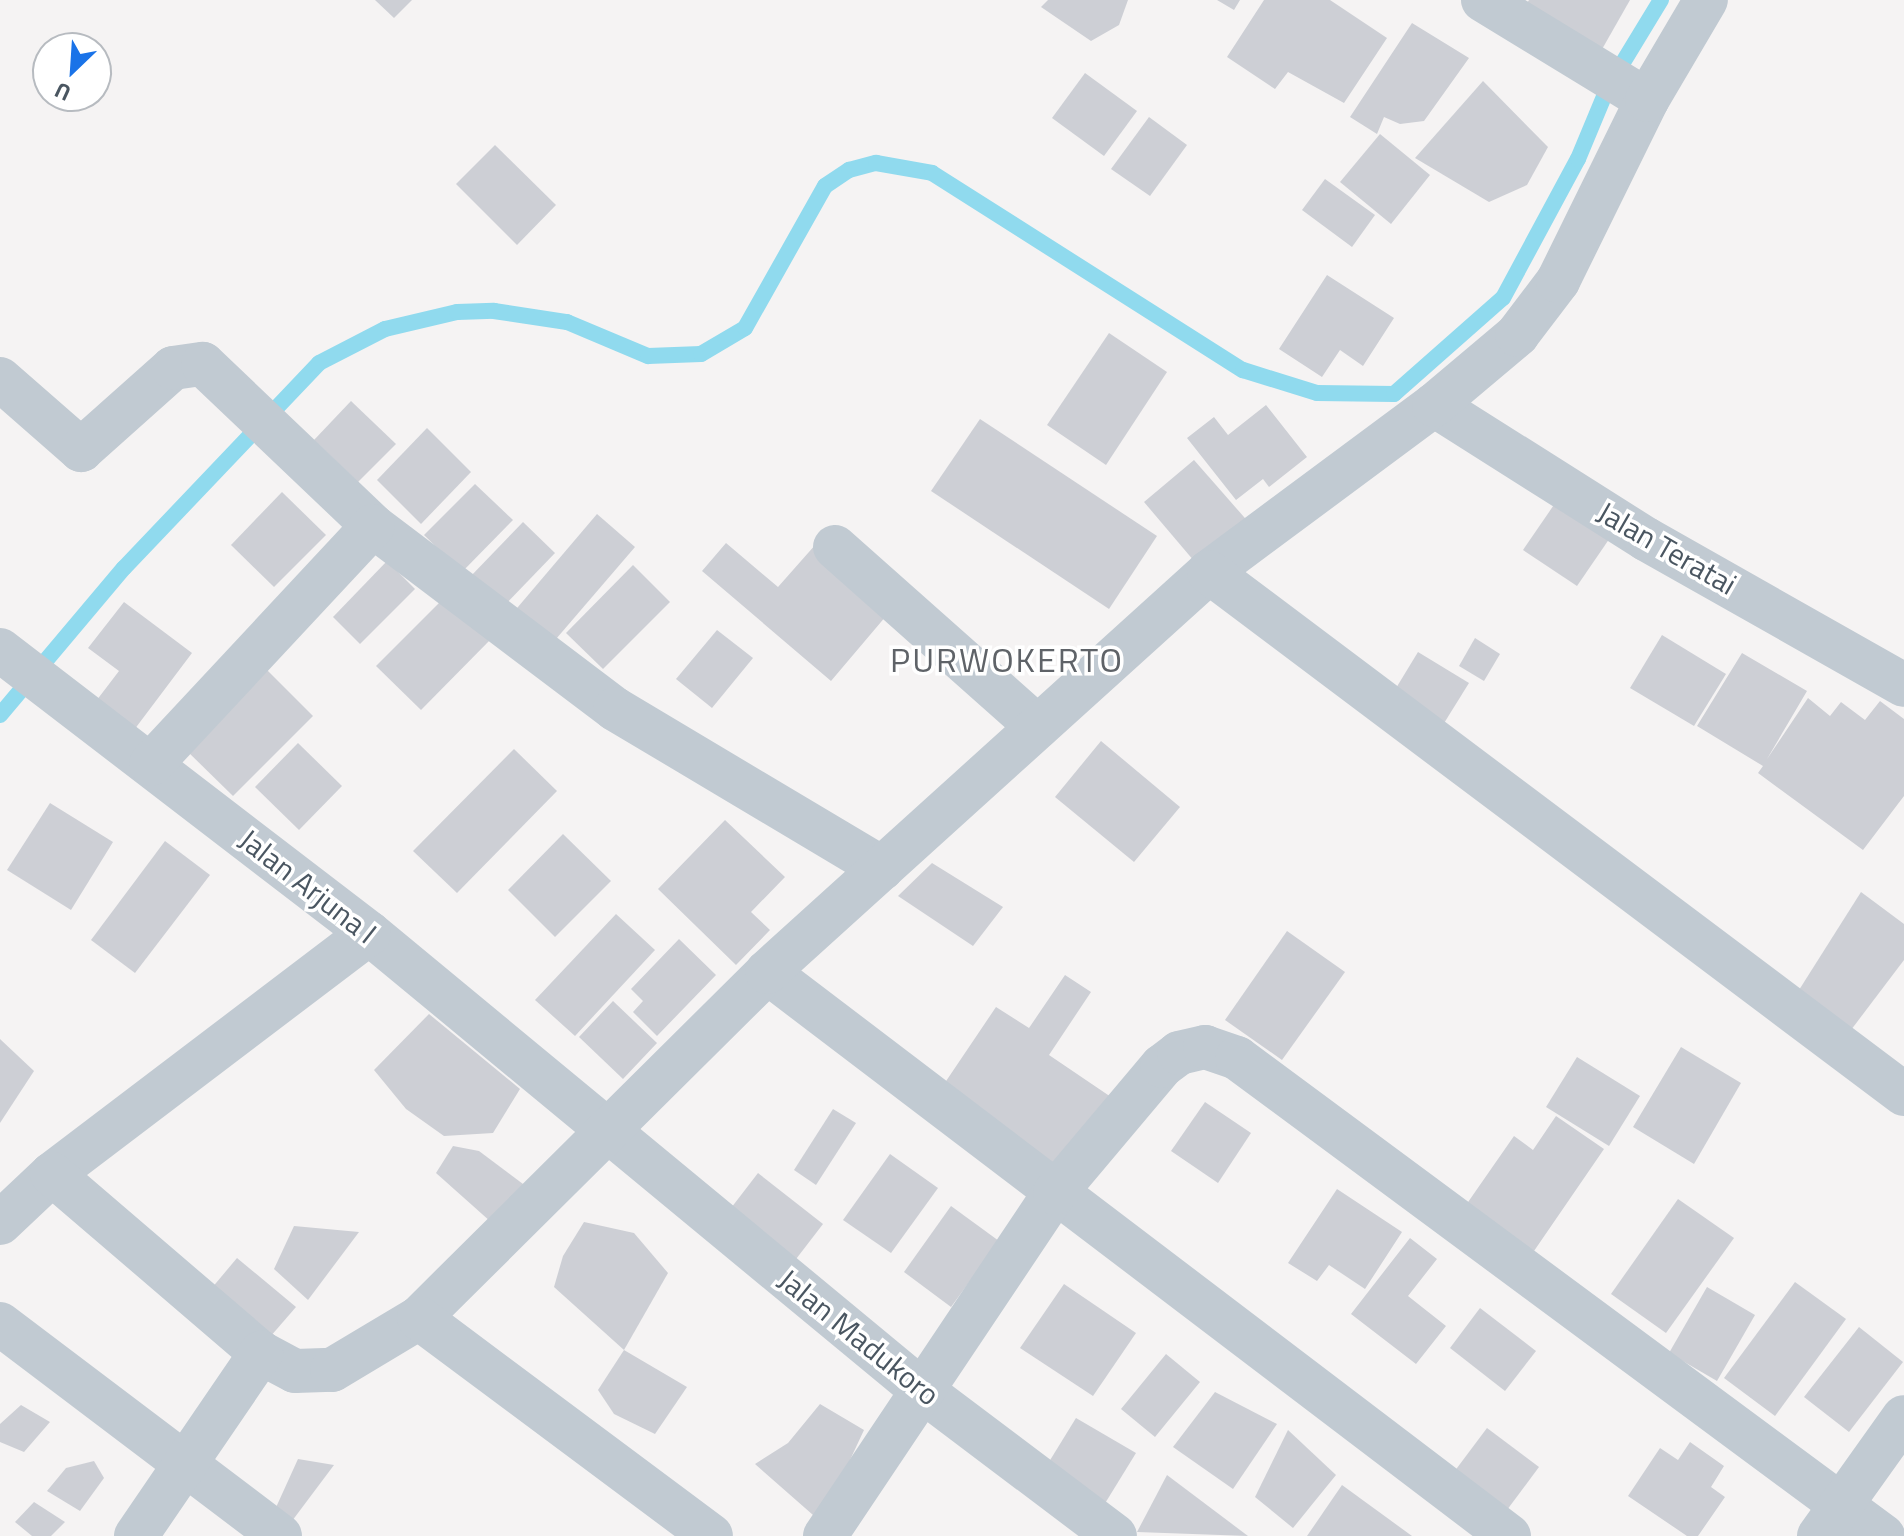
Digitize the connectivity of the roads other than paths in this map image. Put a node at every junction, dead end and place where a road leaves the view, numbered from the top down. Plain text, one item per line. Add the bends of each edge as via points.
1 (1483, 0) edge
2 (1706, 0) edge
3 (1640, 95) junction
4 (0, 379) edge
5 (1434, 405) junction
6 (373, 526) junction
7 (835, 547) dead end
8 (1209, 572) junction
9 (4, 652) edge
10 (1904, 685) edge
11 (1038, 727) junction
12 (151, 764) junction
13 (882, 868) junction
14 (369, 933) junction
15 (767, 972) junction
16 (1904, 1094) edge
17 (608, 1132) junction
18 (52, 1174) junction
19 (1055, 1193) junction
20 (0, 1223) edge
21 (419, 1318) junction
22 (0, 1324) edge
23 (261, 1353) junction
24 (924, 1392) junction
25 (1904, 1417) edge
26 (186, 1465) junction
27 (1831, 1519) edge
28 (136, 1536) edge
29 (280, 1536) edge
30 (711, 1536) edge
31 (825, 1536) edge
32 (1115, 1536) edge
33 (1509, 1536) edge
34 (1883, 1536) edge

1 - 3 street
2 - 3 street
3 - 5 street via 1558,281 1517,335
4 - 6 street via 81,450 173,368 203,364
5 - 8 street
5 - 10 street, Jalan Teratai via 1646,539
6 - 12 street
6 - 13 street via 615,709
7 - 11 street
8 - 11 street
8 - 16 street
9 - 12 street, Jalan Arjuna I
11 - 13 street
12 - 14 street, Jalan Arjuna I
13 - 15 street
14 - 17 street, Jalan Arjuna I
14 - 18 street
15 - 17 street
15 - 19 street
17 - 21 street
17 - 24 street, Jalan Madukoro
18 - 20 street
18 - 23 street
19 - 24 street
19 - 27 street via 1179,1053 1205,1047 1237,1058
19 - 33 street
21 - 23 street via 332,1370 295,1371
21 - 30 street
22 - 26 street
23 - 26 street
24 - 31 street
24 - 32 street, Jalan Madukoro
25 - 27 street
26 - 28 street
26 - 29 street
27 - 34 street

